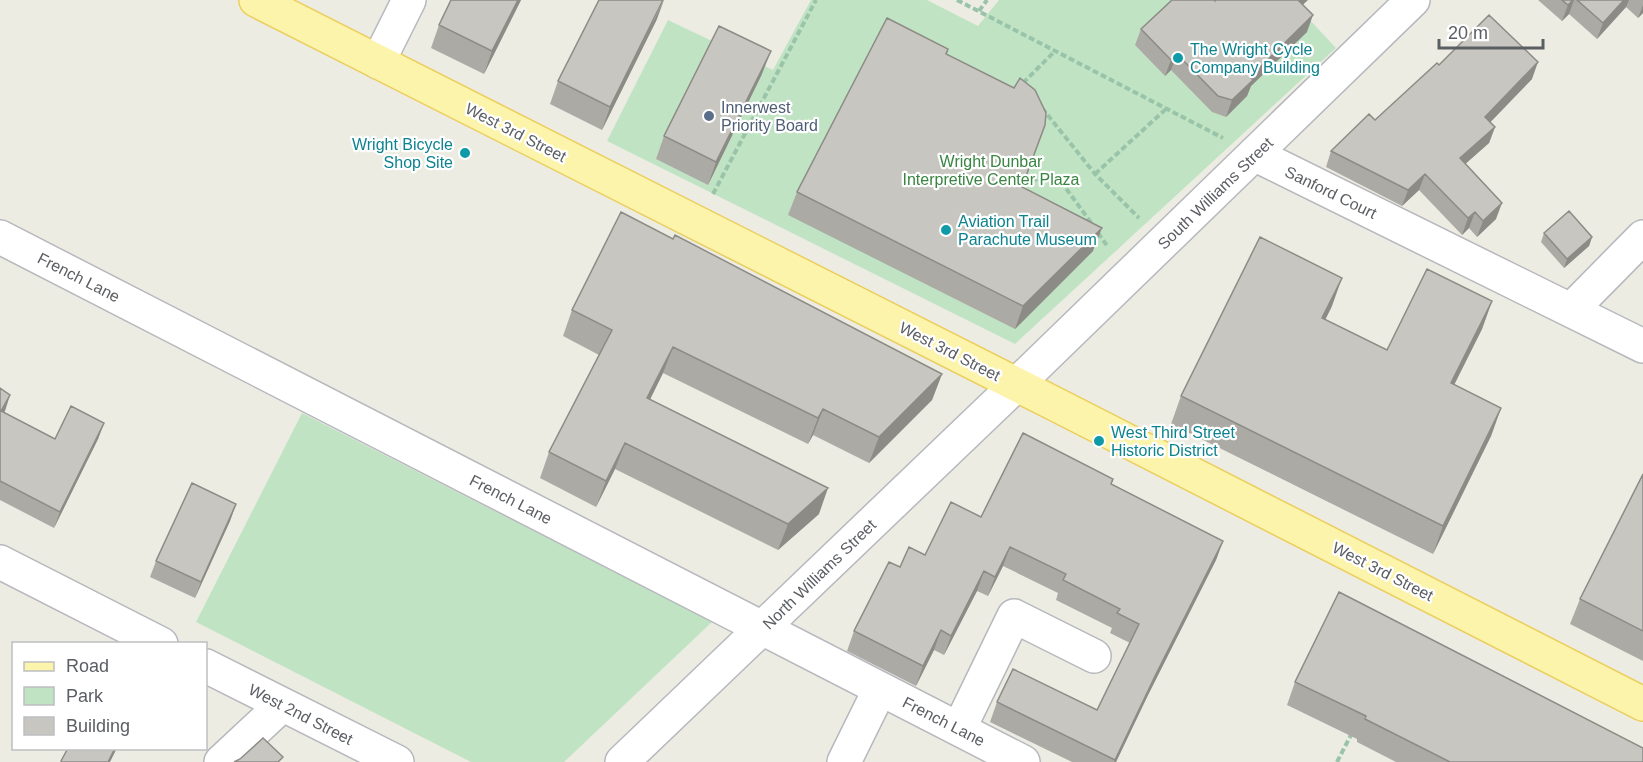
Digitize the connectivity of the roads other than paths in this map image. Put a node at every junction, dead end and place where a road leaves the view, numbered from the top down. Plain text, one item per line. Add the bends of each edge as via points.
1 (256, 0) edge
2 (409, 0) edge
3 (1413, 0) edge
4 (378, 62) junction
5 (1254, 154) junction
6 (0, 237) edge
7 (1643, 237) edge
8 (1570, 310) junction
9 (1643, 346) edge
10 (1016, 385) junction
11 (0, 562) edge
12 (763, 628) junction
13 (157, 642) edge
14 (1094, 656) dead end
15 (207, 667) edge
16 (880, 689) junction
17 (1643, 704) edge
18 (282, 705) junction
19 (959, 729) junction
20 (221, 762) edge
21 (397, 762) edge
22 (622, 762) edge
23 (844, 762) edge
24 (1023, 762) edge

1 - 4 main road, West 3rd Street
2 - 4 street
3 - 5 street, South Williams Street
4 - 10 main road, West 3rd Street
5 - 8 street, Sanford Court
5 - 10 street, South Williams Street
6 - 12 street, French Lane
7 - 8 street
8 - 9 street, Sanford Court
10 - 12 street, North Williams Street
10 - 17 main road, West 3rd Street
11 - 13 street
12 - 16 street, French Lane
12 - 22 street, North Williams Street
14 - 19 street via 1014,616
15 - 18 street, West 2nd Street
16 - 19 street, French Lane
16 - 23 street
18 - 20 street
18 - 21 street, West 2nd Street
19 - 24 street, French Lane

